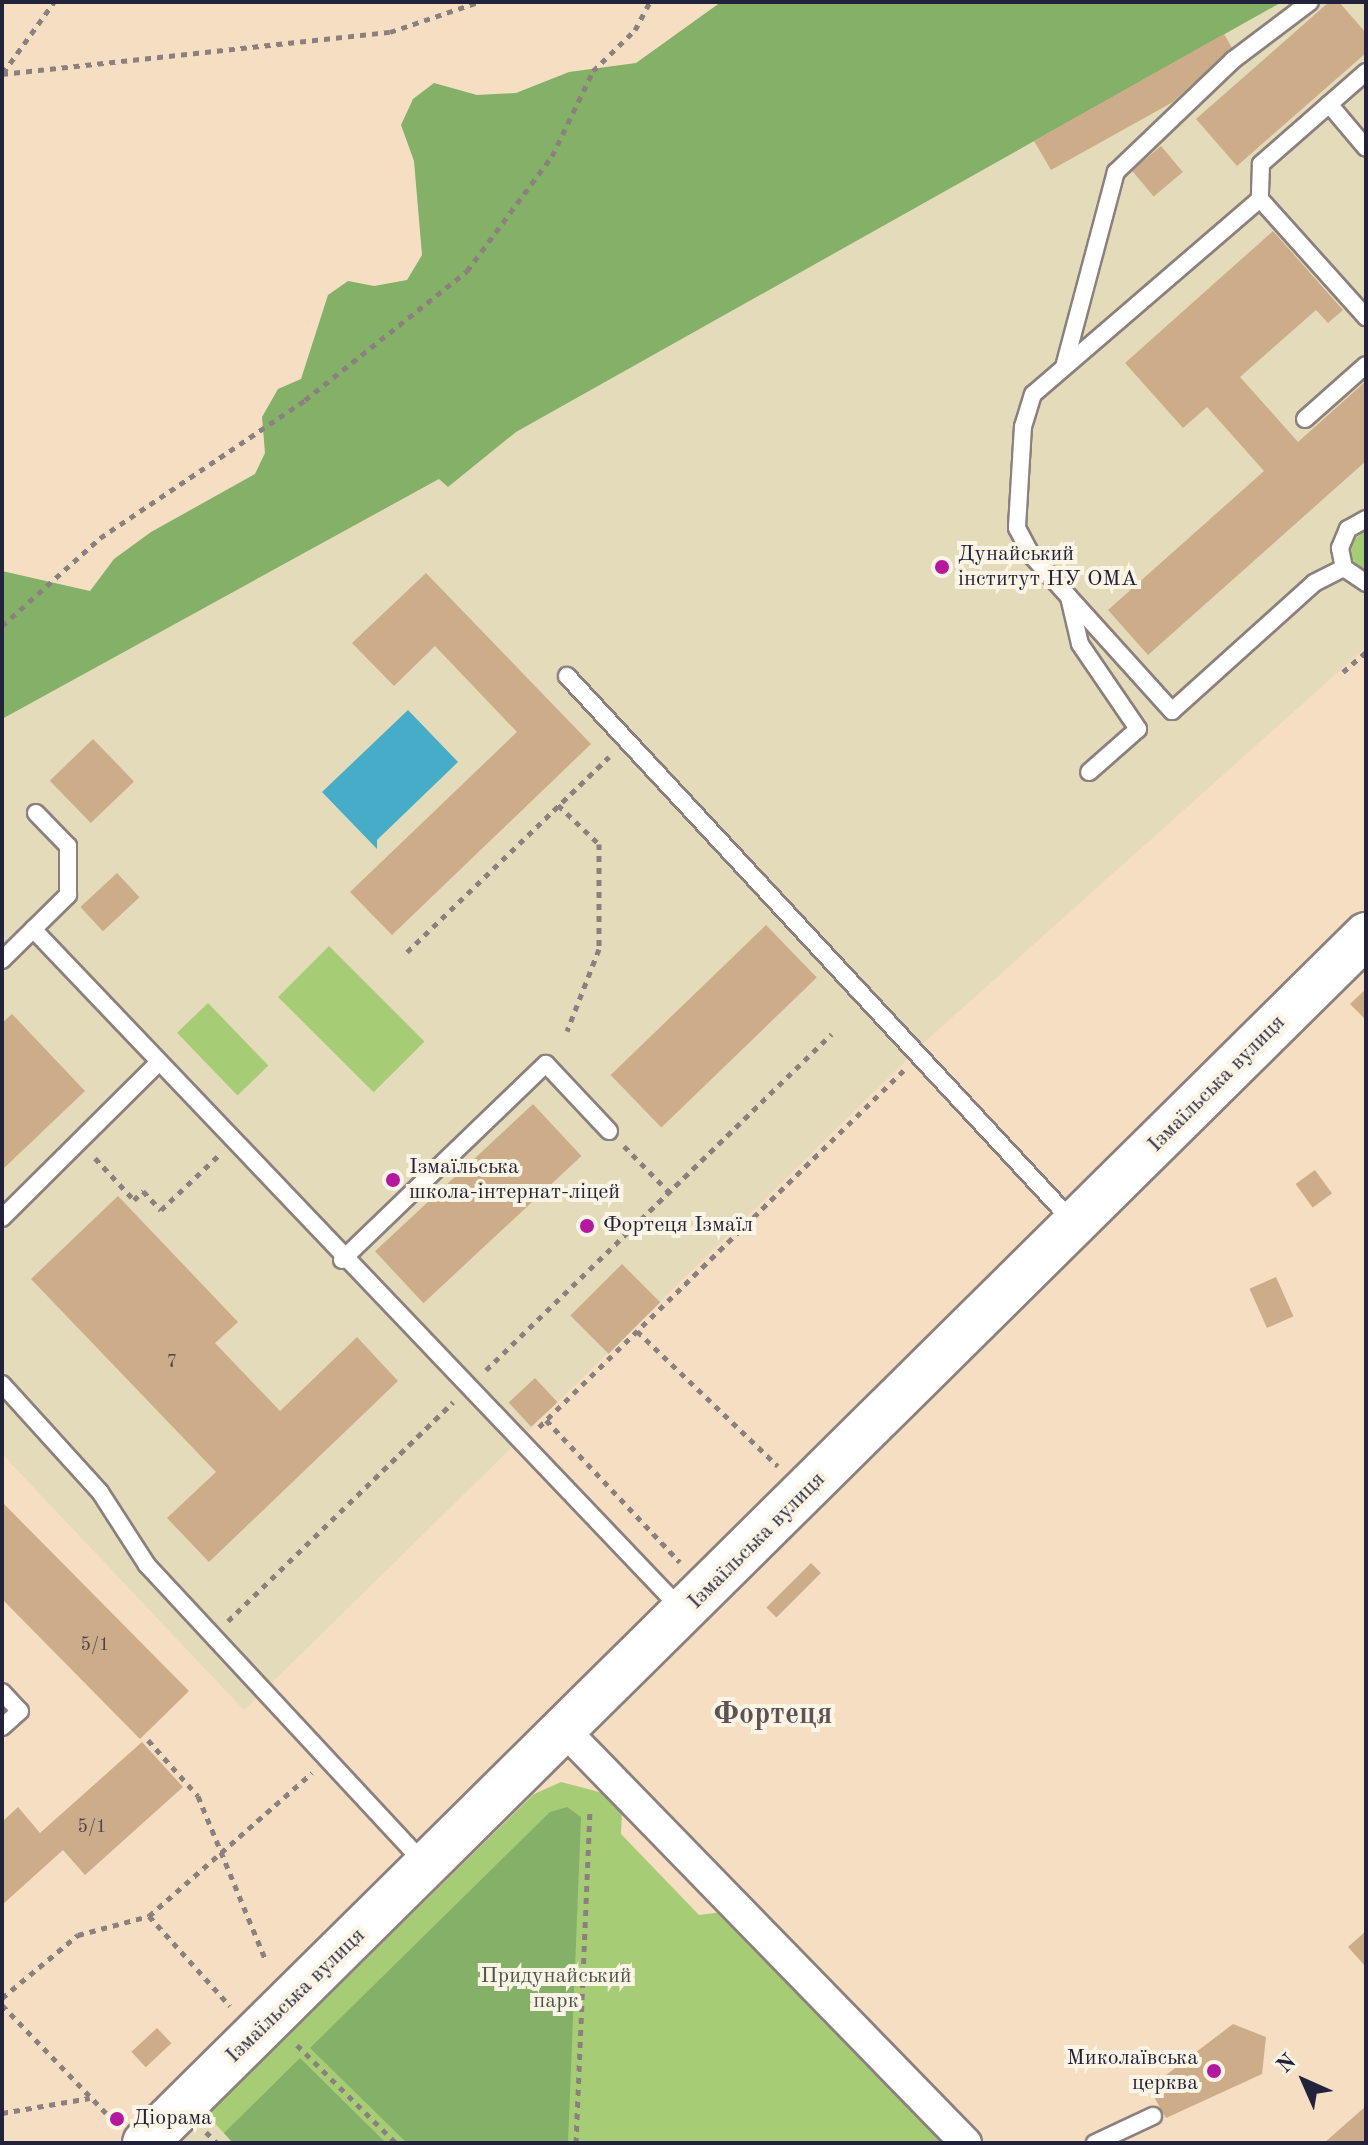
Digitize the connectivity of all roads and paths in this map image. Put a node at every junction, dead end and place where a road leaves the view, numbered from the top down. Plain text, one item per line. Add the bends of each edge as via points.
1 (54, 2) edge
2 (478, 2) edge
3 (650, 2) edge
4 (1310, 2) edge
5 (1366, 72) edge
6 (2, 74) edge
7 (1329, 104) junction
8 (1366, 148) edge
9 (1260, 199) junction
10 (1366, 317) edge
11 (1366, 365) edge
12 (1064, 367) junction
13 (1305, 419) dead end
14 (1366, 519) edge
15 (1344, 568) junction
16 (1366, 583) edge
17 (1069, 597) junction
18 (2, 626) edge
19 (1366, 652) edge
20 (1343, 672) dead end
21 (567, 676) dead end
22 (610, 756) dead end
23 (1089, 772) dead end
24 (558, 805) junction
25 (36, 813) dead end
26 (33, 929) junction
27 (1363, 945) edge
28 (407, 952) dead end
29 (2, 960) edge
30 (567, 1031) dead end
31 (831, 1034) dead end
32 (919, 1055) junction
33 (158, 1063) junction
34 (609, 1131) joint
35 (226, 1148) dead end
36 (94, 1158) dead end
37 (669, 1192) junction
38 (2, 1218) edge
39 (1075, 1224) junction
40 (342, 1260) junction
41 (637, 1331) junction
42 (474, 1381) dead end
43 (2, 1384) edge
44 (462, 1393) dead end
45 (546, 1420) junction
46 (522, 1444) junction
47 (778, 1466) dead end
48 (687, 1592) junction
49 (213, 1635) junction
50 (2, 1692) edge
51 (2, 1727) edge
52 (565, 1731) junction
53 (148, 1740) dead end
54 (328, 1759) junction
55 (590, 1809) dead end
56 (221, 1852) junction
57 (427, 1866) junction
58 (149, 1916) junction
59 (266, 1961) dead end
60 (2, 1998) edge
61 (2, 2005) edge
62 (239, 2016) dead end
63 (296, 2044) dead end
64 (91, 2098) junction
65 (2, 2113) edge
66 (106, 2113) dead end
67 (1153, 2116) dead end
68 (145, 2143) edge
69 (396, 2143) edge
70 (576, 2143) edge
71 (966, 2143) edge
72 (1095, 2143) edge

1 - 6 path
2 - 6 path via 390,32
3 - 18 path via 635,30 593,71 552,156 467,271 305,400 100,538
4 - 12 lane via 1233,60 1116,172
5 - 7 lane
7 - 8 lane
7 - 9 lane via 1261,164
9 - 10 lane
9 - 12 lane
11 - 13 lane
12 - 17 lane via 1033,394 1027,410 1014,512 1023,543
14 - 15 lane via 1343,538
15 - 16 lane
15 - 17 lane via 1314,583 1172,711
17 - 23 lane via 1080,644 1138,729
19 - 20 path
21 - 32 lane
22 - 24 path
24 - 28 path
24 - 30 path via 599,844 599,949
25 - 26 lane via 68,846 68,895
26 - 29 lane
26 - 33 lane
27 - 39 street, Ізмаїльська вулиця
31 - 37 path
32 - 39 lane
32 - 41 path
33 - 38 lane
33 - 40 lane
34 - 37 path
34 - 40 lane via 546,1064
35 - 36 path via 161,1210 143,1191 134,1200
37 - 42 path
39 - 48 street, Ізмаїльська вулиця
40 - 46 lane
41 - 45 path
41 - 47 path
43 - 49 lane
44 - 49 path
45 - 46 path
45 - 48 path
46 - 48 lane
48 - 52 street, Ізмаїльська вулиця
49 - 54 lane
50 - 51 lane via 20,1711
52 - 57 street, Ізмаїльська вулиця
52 - 71 street
53 - 56 path via 198,1796
54 - 56 path
54 - 57 lane
55 - 70 path
56 - 58 path
56 - 59 path
57 - 68 street, Ізмаїльська вулиця
58 - 60 path via 78,1935
58 - 62 path
61 - 64 path
63 - 69 path
64 - 65 path
64 - 66 path
67 - 72 lane

